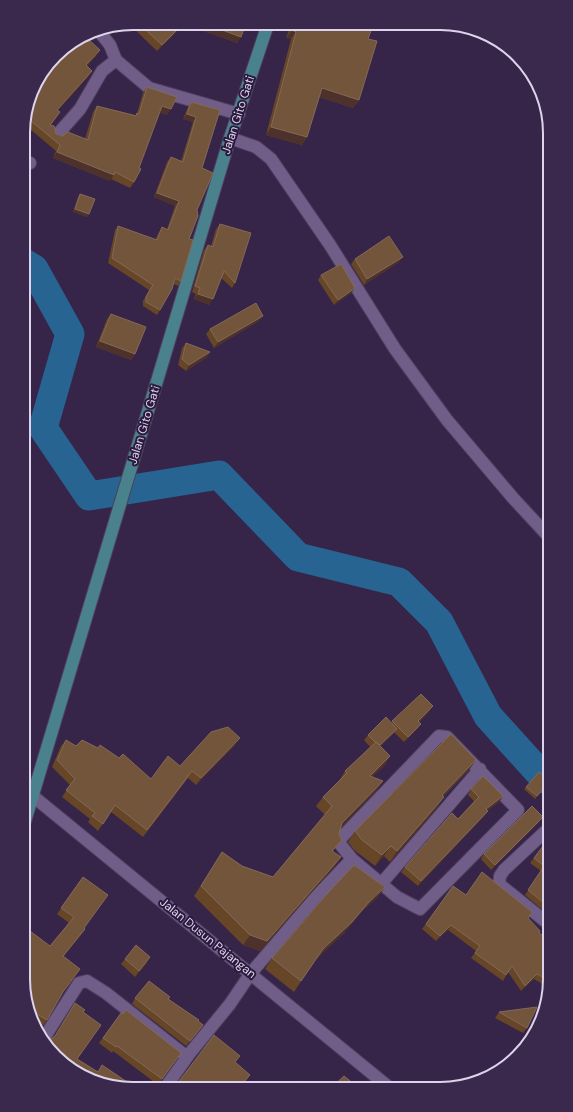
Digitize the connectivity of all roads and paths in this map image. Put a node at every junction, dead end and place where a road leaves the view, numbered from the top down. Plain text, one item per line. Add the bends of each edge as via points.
1 (266, 30) edge
2 (102, 35) edge
3 (116, 60) junction
4 (239, 114) junction
5 (57, 135) edge
6 (230, 138) junction
7 (543, 530) edge
8 (480, 769) junction
9 (30, 794) edge
10 (33, 796) junction
11 (30, 806) edge
12 (543, 834) edge
13 (352, 859) junction
14 (380, 885) junction
15 (543, 919) edge
16 (252, 973) junction
17 (46, 1035) edge
18 (187, 1056) junction
19 (170, 1082) edge
20 (383, 1082) edge

1 - 4 main road, Jalan Gito Gati
2 - 3 street via 110,45
3 - 4 street via 149,88
3 - 5 street via 102,71 80,109
4 - 6 main road, Jalan Gito Gati
6 - 7 street via 256,148 271,159 330,245 399,355 447,420
6 - 10 main road, Jalan Gito Gati
8 - 13 street via 447,737 439,736 341,838 340,844
8 - 14 street
8 - 14 street via 518,810 423,908 415,908
9 - 10 street, Jalan Dusun Pajangan
10 - 11 main road, Jalan Gito Gati
10 - 16 street, Jalan Dusun Pajangan
12 - 15 street via 504,870 498,884
13 - 14 street
13 - 16 street
16 - 18 street
16 - 20 street, Jalan Dusun Pajangan
17 - 18 street via 79,983 87,980
18 - 19 street

